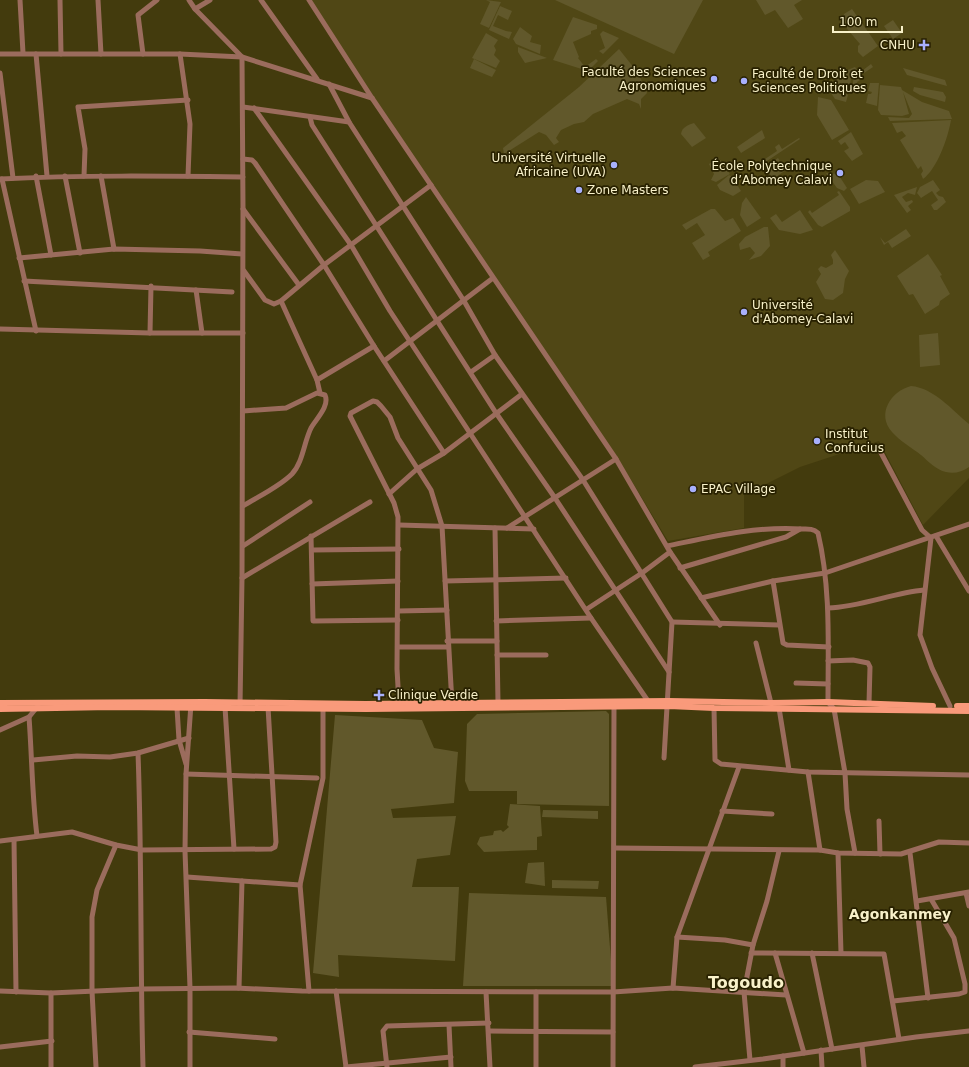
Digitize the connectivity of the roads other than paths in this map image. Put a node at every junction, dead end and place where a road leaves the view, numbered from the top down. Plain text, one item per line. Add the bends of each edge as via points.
1 (20, 0) edge
2 (60, 0) edge
3 (98, 0) edge
4 (157, 0) edge
5 (189, 0) edge
6 (210, 0) edge
7 (261, 0) edge
8 (309, 0) edge
9 (195, 9) junction
10 (23, 53) junction
11 (0, 54) edge
12 (36, 54) junction
13 (61, 54) junction
14 (101, 54) junction
15 (143, 54) junction
16 (180, 54) junction
17 (242, 57) junction
18 (0, 73) edge
19 (317, 79) junction
20 (328, 84) junction
21 (372, 98) junction
22 (188, 100) junction
23 (243, 107) junction
24 (254, 108) junction
25 (310, 117) junction
26 (349, 122) junction
27 (243, 159) junction
28 (36, 176) junction
29 (47, 176) junction
30 (65, 176) junction
31 (84, 176) junction
32 (101, 176) junction
33 (188, 176) junction
34 (243, 177) junction
35 (13, 178) junction
36 (1, 179) edge
37 (431, 185) junction
38 (403, 205) junction
39 (244, 209) junction
40 (377, 225) junction
41 (351, 245) junction
42 (114, 250) junction
43 (80, 252) junction
44 (242, 254) junction
45 (51, 255) junction
46 (19, 258) junction
47 (324, 265) junction
48 (243, 270) junction
49 (493, 278) junction
50 (24, 280) junction
51 (299, 285) junction
52 (151, 286) junction
53 (196, 290) junction
54 (232, 292) dead end
55 (281, 301) junction
56 (464, 301) junction
57 (438, 321) junction
58 (0, 329) edge
59 (36, 331) junction
60 (150, 333) junction
61 (202, 333) junction
62 (243, 333) junction
63 (410, 341) junction
64 (374, 346) junction
65 (496, 355) junction
66 (384, 361) junction
67 (471, 372) junction
68 (317, 380) junction
69 (320, 393) junction
70 (522, 394) junction
71 (243, 411) junction
72 (496, 413) junction
73 (470, 431) junction
74 (879, 449) dead end
75 (444, 453) junction
76 (616, 459) junction
77 (417, 470) junction
78 (583, 480) junction
79 (389, 494) junction
80 (555, 498) junction
81 (310, 502) dead end
82 (370, 502) dead end
83 (243, 506) junction
84 (526, 517) junction
85 (969, 524) edge
86 (399, 525) junction
87 (442, 526) junction
88 (495, 528) junction
89 (507, 528) junction
90 (534, 529) junction
91 (800, 529) junction
92 (311, 536) junction
93 (934, 537) junction
94 (242, 546) junction
95 (667, 546) junction
96 (399, 549) junction
97 (312, 550) junction
98 (670, 552) junction
99 (680, 568) junction
100 (642, 573) junction
101 (825, 573) junction
102 (242, 578) junction
103 (566, 578) junction
104 (496, 580) junction
105 (398, 581) junction
106 (445, 581) junction
107 (773, 581) junction
108 (312, 584) junction
109 (968, 587) edge
110 (614, 590) junction
111 (924, 590) junction
112 (701, 598) junction
113 (828, 608) junction
114 (586, 609) junction
115 (447, 610) junction
116 (398, 611) junction
117 (591, 618) junction
118 (398, 620) junction
119 (496, 621) junction
120 (672, 622) junction
121 (720, 625) junction
122 (779, 625) junction
123 (448, 641) junction
124 (497, 641) junction
125 (756, 643) dead end
126 (398, 647) junction
127 (448, 647) junction
128 (829, 647) junction
129 (497, 655) junction
130 (546, 656) dead end
131 (828, 661) junction
132 (669, 672) junction
133 (796, 683) dead end
134 (828, 684) junction
135 (648, 701) junction
136 (828, 702) junction
137 (0, 703) edge
138 (498, 703) junction
139 (669, 703) junction
140 (771, 703) junction
141 (869, 703) junction
142 (399, 704) junction
143 (452, 704) junction
144 (614, 704) junction
145 (37, 705) junction
146 (240, 705) junction
147 (473, 705) junction
148 (191, 706) junction
149 (323, 706) junction
150 (950, 706) junction
151 (969, 706) edge
152 (225, 707) junction
153 (268, 707) junction
154 (910, 707) junction
155 (177, 708) junction
156 (714, 708) junction
157 (779, 708) junction
158 (0, 709) edge
159 (834, 709) junction
160 (969, 710) edge
161 (29, 717) junction
162 (0, 730) edge
163 (189, 738) junction
164 (179, 740) junction
165 (138, 753) junction
166 (664, 758) dead end
167 (32, 760) junction
168 (187, 766) junction
169 (739, 767) junction
170 (789, 770) junction
171 (808, 772) junction
172 (845, 773) junction
173 (186, 774) junction
174 (969, 775) edge
175 (230, 776) junction
176 (272, 778) junction
177 (317, 778) dead end
178 (722, 811) junction
179 (772, 814) dead end
180 (879, 821) dead end
181 (37, 836) junction
182 (14, 840) junction
183 (0, 841) edge
184 (969, 842) edge
185 (116, 845) junction
186 (615, 848) junction
187 (234, 849) junction
188 (142, 850) junction
189 (708, 850) junction
190 (820, 850) junction
191 (185, 851) junction
192 (779, 851) junction
193 (838, 853) junction
194 (855, 853) junction
195 (910, 853) junction
196 (880, 854) junction
197 (187, 877) junction
198 (242, 881) junction
199 (300, 886) junction
200 (968, 893) edge
201 (931, 899) junction
202 (917, 901) junction
203 (969, 906) edge
204 (677, 937) junction
205 (753, 945) junction
206 (751, 953) junction
207 (775, 953) junction
208 (812, 953) junction
209 (841, 953) junction
210 (190, 988) junction
211 (239, 988) junction
212 (673, 988) junction
213 (141, 989) junction
214 (0, 991) edge
215 (309, 991) junction
216 (16, 992) junction
217 (92, 992) junction
218 (336, 992) junction
219 (486, 992) junction
220 (536, 992) junction
221 (613, 992) junction
222 (744, 992) junction
223 (51, 993) junction
224 (786, 995) junction
225 (928, 998) junction
226 (893, 1001) junction
227 (489, 1023) junction
228 (449, 1025) junction
229 (489, 1031) junction
230 (537, 1031) junction
231 (969, 1031) edge
232 (189, 1032) junction
233 (613, 1032) junction
234 (275, 1039) dead end
235 (899, 1039) junction
236 (52, 1041) junction
237 (862, 1046) junction
238 (0, 1047) edge
239 (832, 1049) junction
240 (821, 1050) junction
241 (804, 1053) junction
242 (783, 1056) junction
243 (451, 1057) junction
244 (750, 1060) junction
245 (386, 1066) edge
246 (51, 1067) edge
247 (96, 1067) edge
248 (143, 1067) edge
249 (190, 1067) edge
250 (346, 1067) edge
251 (451, 1067) edge
252 (490, 1067) edge
253 (536, 1067) edge
254 (613, 1067) edge
255 (695, 1067) edge
256 (783, 1067) edge
257 (822, 1067) edge
258 (864, 1067) edge

1 - 10 street
2 - 13 street
3 - 14 street
4 - 15 street via 138,15
5 - 9 street
6 - 9 street
7 - 19 street
8 - 21 street
9 - 17 street
10 - 11 street
10 - 12 street
12 - 13 street
12 - 29 street
13 - 14 street
14 - 15 street
15 - 16 street
16 - 17 street
16 - 22 street
17 - 19 street
17 - 23 street
18 - 35 street
19 - 20 street
20 - 21 street
20 - 26 street
21 - 37 street
22 - 31 street via 78,107 84,149
22 - 33 street
23 - 24 street
23 - 27 street
24 - 25 street
24 - 41 street
25 - 26 street
25 - 40 street via 312,125
26 - 38 street
27 - 34 street
27 - 47 street via 255,163
28 - 29 street
28 - 35 street
28 - 45 street
29 - 30 street
30 - 31 street
30 - 43 street
31 - 32 street
32 - 33 street
32 - 42 street
33 - 34 street
34 - 39 street
35 - 36 street
36 - 46 street
37 - 38 street
37 - 49 street
38 - 40 street
38 - 56 street
39 - 44 street
39 - 51 street
40 - 41 street
40 - 57 street
41 - 47 street
41 - 63 street
42 - 43 street
42 - 44 street
43 - 45 street
44 - 48 street
45 - 46 street
46 - 50 street
47 - 51 street
47 - 64 street
48 - 55 street via 265,300 274,304
48 - 62 street
49 - 56 street
49 - 76 street
50 - 52 street
50 - 59 street
51 - 55 street
52 - 53 street
52 - 60 street
53 - 54 street
53 - 61 street
55 - 68 street
56 - 57 street
56 - 65 street
57 - 63 street
57 - 67 street
58 - 59 street
59 - 60 street
60 - 61 street
61 - 62 street
62 - 71 street
63 - 66 street
63 - 73 street
64 - 66 street
64 - 68 street
65 - 67 street
65 - 70 street
66 - 75 street
67 - 72 street
68 - 69 street
69 - 71 street via 286,408
69 - 83 street via 327,400 326,405 310,430 294,472 286,480
70 - 72 street
70 - 78 street
71 - 83 street
72 - 73 street
72 - 80 street
73 - 75 street
73 - 84 street
74 - 93 street via 922,530
75 - 77 street
76 - 78 street
76 - 95 street
77 - 79 street
77 - 79 street via 398,438 393,422 377,402 373,401 351,413 350,419
77 - 87 street via 431,490
78 - 80 street
78 - 100 street
79 - 86 street
80 - 84 street
80 - 110 street
81 - 94 street
82 - 92 street
83 - 94 street
84 - 89 street
84 - 90 street
85 - 93 street
86 - 87 street
86 - 96 street
87 - 88 street
87 - 106 street
88 - 89 street
88 - 104 street
89 - 90 street
90 - 103 street
91 - 95 street via 782,527 737,531
91 - 99 street via 786,536
91 - 101 street via 812,529 818,533
92 - 97 street
92 - 102 street
93 - 101 street
93 - 109 street
93 - 111 street
94 - 102 street
95 - 98 street
96 - 97 street
96 - 105 street
97 - 108 street
98 - 99 street
98 - 100 street
99 - 112 street
100 - 110 street
100 - 120 street
101 - 107 street
101 - 113 street
102 - 146 street
103 - 104 street
103 - 114 street
104 - 106 street
104 - 119 street
105 - 108 street
105 - 116 street
106 - 115 street
107 - 112 street
107 - 122 street
108 - 118 street via 312,619 315,623
110 - 114 street
110 - 132 street
111 - 113 street via 852,606
111 - 150 street via 921,642
112 - 121 street
113 - 128 street
114 - 117 street
115 - 116 street
115 - 123 street
116 - 118 street
117 - 119 street
117 - 135 street
118 - 126 street
119 - 124 street
120 - 121 street
120 - 132 street
121 - 122 street
122 - 128 street via 782,639 787,645
123 - 124 street
123 - 127 street
124 - 129 street
125 - 140 street
126 - 127 street
126 - 142 street
127 - 143 street
128 - 131 street
129 - 130 street
129 - 138 street
131 - 134 street
131 - 141 street via 853,660 868,663
132 - 139 street
133 - 134 street
134 - 136 street
135 - 139 main road
135 - 144 main road
136 - 140 main road
136 - 141 main road
136 - 159 street
137 - 145 main road
138 - 144 main road
138 - 147 main road
139 - 140 main road
139 - 144 main road
139 - 156 main road
139 - 166 street
141 - 154 main road
142 - 143 main road
142 - 149 main road
143 - 147 main road
144 - 147 main road
144 - 186 street
145 - 148 main road
145 - 155 main road
145 - 158 main road
145 - 161 street
146 - 148 main road
146 - 149 main road
146 - 152 main road
146 - 153 main road
147 - 149 main road
148 - 152 main road
148 - 155 main road
148 - 163 street
149 - 153 main road
149 - 199 street via 323,778
150 - 151 main road
150 - 154 main road
152 - 175 street
153 - 176 street
154 - 159 main road
154 - 160 main road
155 - 164 street
156 - 157 main road
156 - 169 street via 715,760 721,764
157 - 159 main road
157 - 170 street
159 - 172 street
161 - 162 street
161 - 167 street
163 - 164 street
163 - 168 street
164 - 165 street
164 - 168 street
165 - 167 street via 110,757 77,756
165 - 188 street
167 - 181 street via 32,800
168 - 173 street
169 - 170 street
169 - 178 street
170 - 171 street
171 - 172 street
171 - 190 street
172 - 174 street
172 - 194 street via 847,810
173 - 175 street
173 - 191 street
175 - 176 street
175 - 187 street
176 - 177 street
176 - 187 street via 275,847
178 - 179 street
178 - 189 street
180 - 196 street
181 - 182 street
181 - 185 street via 72,832
182 - 183 street
182 - 216 street
184 - 195 street via 939,842
185 - 188 street
185 - 217 street via 93,902
186 - 189 street
186 - 221 street
187 - 191 street
188 - 191 street
188 - 213 street
189 - 192 street
189 - 204 street
190 - 192 street
190 - 193 street
191 - 197 street
192 - 205 street
193 - 194 street
193 - 209 street
194 - 196 street
195 - 196 street
195 - 202 street
197 - 198 street
197 - 210 street
198 - 199 street
198 - 211 street
199 - 215 street
200 - 201 street
200 - 203 street
201 - 202 street
201 - 225 street via 954,938 965,988 963,993
202 - 225 street
204 - 205 street via 725,940
204 - 212 street
205 - 206 street
206 - 207 street
206 - 222 street
207 - 208 street
207 - 224 street
208 - 209 street
208 - 239 street
209 - 226 street via 884,954
210 - 211 street
210 - 213 street
210 - 232 street
211 - 215 street
212 - 221 street
212 - 222 street
213 - 217 street
213 - 248 street
214 - 216 street
215 - 218 street
216 - 223 street
217 - 223 street
217 - 247 street
218 - 219 street
218 - 250 street
219 - 220 street
219 - 227 street
220 - 221 street
220 - 230 street
221 - 233 street
222 - 224 street
222 - 244 street
223 - 236 street
224 - 241 street
225 - 226 street
226 - 235 street
227 - 228 street
227 - 229 street
228 - 243 street
228 - 245 street via 387,1026 383,1031
229 - 230 street
229 - 252 street
230 - 233 street
230 - 253 street
231 - 235 street
232 - 234 street
232 - 249 street
233 - 254 street
235 - 237 street
236 - 238 street
236 - 246 street
237 - 239 street
237 - 258 street
239 - 240 street
240 - 241 street
240 - 257 street
241 - 242 street
242 - 244 street
242 - 256 street
243 - 245 street
243 - 251 street
244 - 255 street
245 - 250 street

